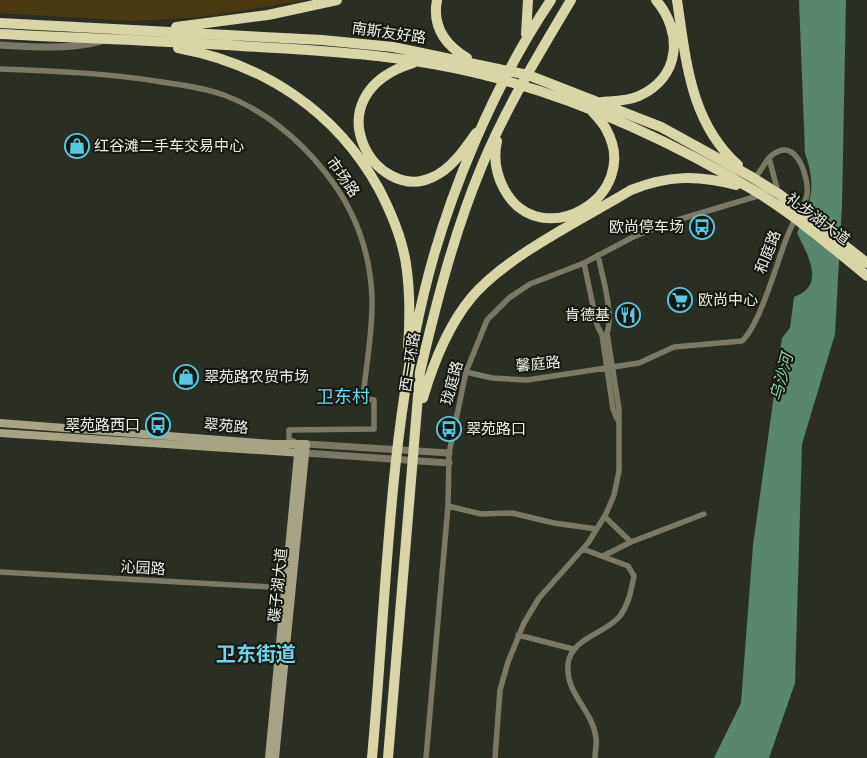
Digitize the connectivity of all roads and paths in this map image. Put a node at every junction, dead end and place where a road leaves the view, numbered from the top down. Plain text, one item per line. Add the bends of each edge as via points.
1 (338, 0) edge
2 (437, 0) edge
3 (528, 0) edge
4 (551, 0) edge
5 (571, 0) edge
6 (578, 0) edge
7 (656, 0) edge
8 (677, 0) edge
9 (0, 22) edge
10 (141, 29) junction
11 (0, 34) edge
12 (40, 36) junction
13 (526, 38) junction
14 (108, 39) junction
15 (138, 40) junction
16 (0, 43) edge
17 (544, 46) junction
18 (416, 63) junction
19 (477, 63) junction
20 (0, 69) edge
21 (600, 102) junction
22 (591, 110) junction
23 (486, 118) junction
24 (504, 119) junction
25 (769, 158) junction
26 (750, 176) junction
27 (749, 188) junction
28 (779, 194) junction
29 (761, 195) junction
30 (791, 210) junction
31 (598, 254) junction
32 (584, 263) junction
33 (867, 263) edge
34 (867, 276) edge
35 (610, 368) junction
36 (466, 372) junction
37 (403, 412) junction
38 (418, 418) junction
39 (0, 423) edge
40 (0, 433) edge
41 (302, 449) junction
42 (449, 452) junction
43 (449, 463) junction
44 (448, 506) junction
45 (704, 514) dead end
46 (604, 517) junction
47 (597, 529) junction
48 (630, 542) junction
49 (583, 549) junction
50 (603, 556) junction
51 (0, 572) edge
52 (285, 585) junction
53 (518, 635) junction
54 (573, 649) junction
55 (269, 758) edge
56 (275, 758) edge
57 (372, 758) edge
58 (388, 758) edge
59 (426, 758) edge
60 (495, 758) edge
61 (594, 758) edge
62 (599, 758) edge

1 - 10 highway via 218,22
2 - 19 highway via 436,21 440,33 457,52
3 - 13 highway
4 - 13 highway, 西一环路
5 - 17 highway, 西一环路
6 - 17 highway
7 - 21 highway via 666,11 673,27 675,42 670,68 657,85 638,97
8 - 26 highway via 696,102 716,139
9 - 10 highway, 南斯友好路
10 - 19 highway, 南斯友好路 via 393,47
11 - 12 highway, 南斯友好路
12 - 14 highway, 南斯友好路
12 - 16 highway
13 - 23 highway, 西一环路
14 - 15 highway, 南斯友好路
14 - 16 street via 83,46 50,48
15 - 18 highway, 南斯友好路 via 295,49
15 - 37 highway via 204,53 265,76 322,115 347,140 366,166 398,230 406,263 409,330
17 - 24 highway, 西一环路
18 - 22 highway, 南斯友好路 via 480,74
18 - 23 highway via 382,77 364,99 359,115 359,132 372,161 384,171 418,182 433,178 458,156
19 - 21 highway, 南斯友好路 via 528,75
20 - 41 street, 市场路 via 129,76 191,85 224,95 251,107 294,137 333,182 359,228 367,260 372,322 364,398 374,400 374,429 289,430 289,439
21 - 26 highway, 南斯友好路 via 661,127
22 - 24 highway via 611,141 611,177 606,189 590,206 555,218 541,217 520,208 500,183 495,161
22 - 27 highway, 南斯友好路 via 650,134
23 - 37 highway, 西一环路 via 442,227 420,312
24 - 38 highway, 西一环路 via 475,186 431,325 420,372
25 - 26 street via 757,175
25 - 28 street
25 - 35 street, 和庭路 via 782,150 795,155 805,173 807,190 805,202 788,233 747,337 736,343 674,347 639,363
26 - 28 highway, 礼步湖大道
27 - 29 highway, 礼步湖大道
27 - 38 highway via 691,176 644,185 502,269 470,300 457,319 428,380
28 - 30 highway, 礼步湖大道
29 - 30 highway, 礼步湖大道
29 - 31 street, 珑庭路 via 674,221
30 - 33 highway, 礼步湖大道
30 - 34 highway, 礼步湖大道
31 - 32 street, 珑庭路
31 - 35 street via 610,324 607,333
32 - 35 street
32 - 36 street, 珑庭路 via 530,284 509,298 487,320
35 - 36 street, 馨庭路 via 527,380 492,378
35 - 46 street via 619,409 619,471 614,495
36 - 42 street, 珑庭路
37 - 57 highway, 西一环路 via 394,477
38 - 58 highway, 西一环路
39 - 41 main road, 翠苑路
40 - 41 main road, 翠苑路
41 - 42 street, 翠苑路
41 - 43 street, 翠苑路
41 - 52 main road, 碟子湖大道
41 - 56 main road, 碟子湖大道
42 - 43 street, 珑庭路
43 - 44 street, 珑庭路
44 - 47 street via 481,514 512,513 554,524
44 - 59 street, 珑庭路
45 - 48 street
46 - 47 street
46 - 48 street
47 - 49 street
48 - 50 street
49 - 50 street
49 - 53 street via 540,598
50 - 54 street via 628,566 634,572 629,598 613,622
51 - 52 street, 沁园路 via 271,587
52 - 55 main road, 碟子湖大道
53 - 54 street
53 - 60 street via 500,690
54 - 61 street via 568,674 575,697 588,716 596,738
61 - 62 street

